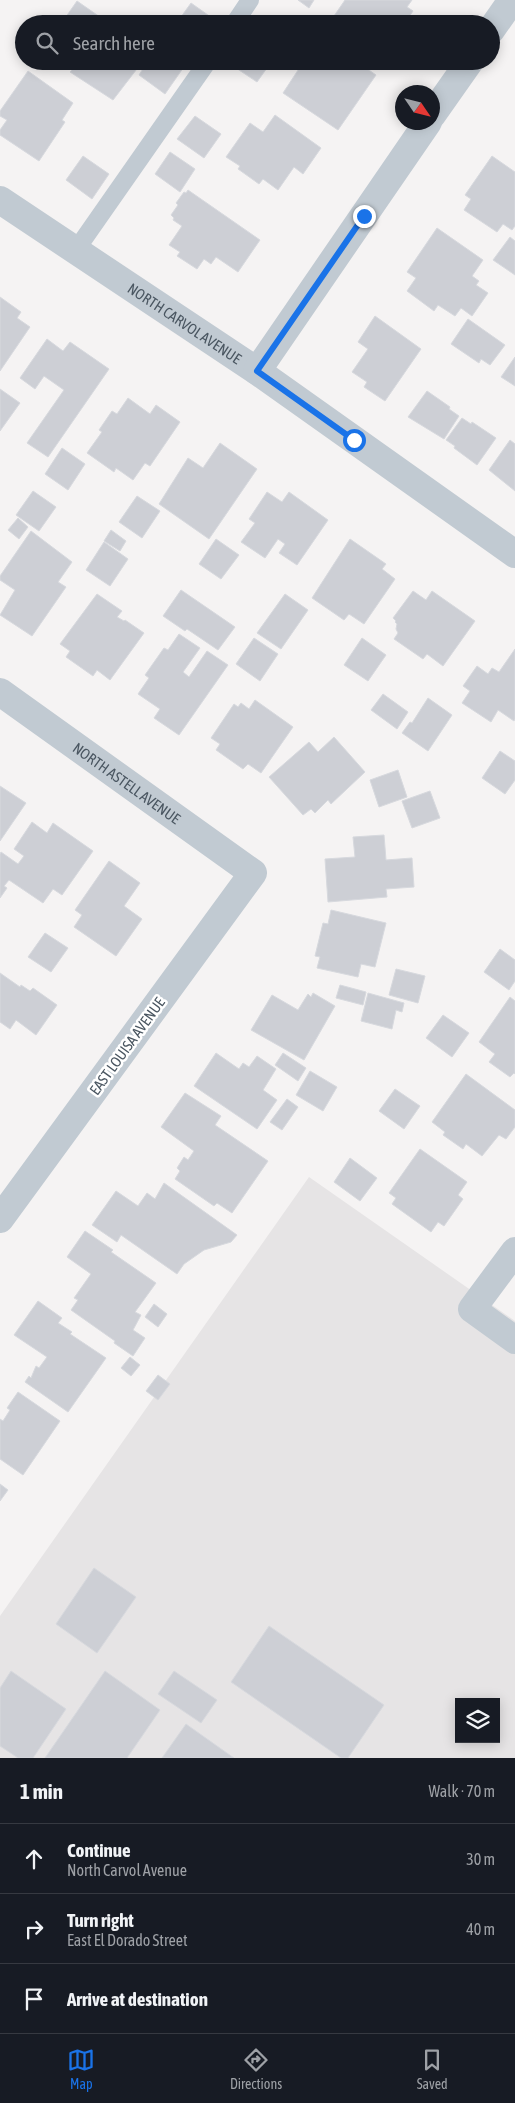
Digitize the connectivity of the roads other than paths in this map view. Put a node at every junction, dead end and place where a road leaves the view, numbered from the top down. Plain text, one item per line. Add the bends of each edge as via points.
1 (250, 0) edge
2 (512, 0) edge
3 (240, 15) edge
4 (500, 17) edge
5 (202, 70) edge
6 (464, 70) edge
7 (440, 104) edge
8 (423, 130) edge
9 (0, 200) edge
10 (76, 250) junction
11 (257, 371) junction
12 (515, 554) edge
13 (0, 692) edge
14 (253, 873) joint
15 (0, 1219) edge
16 (515, 1251) edge
17 (515, 1340) edge

1 - 3 lane
2 - 4 street
5 - 10 lane
6 - 7 street
8 - 11 street
9 - 10 street, NORTH CARVOL AVENUE
10 - 11 street, NORTH CARVOL AVENUE
11 - 12 street, NORTH CARVOL AVENUE
13 - 14 street, NORTH ASTELL AVENUE
14 - 15 street, EAST LOUISA AVENUE
16 - 17 street via 472,1309

